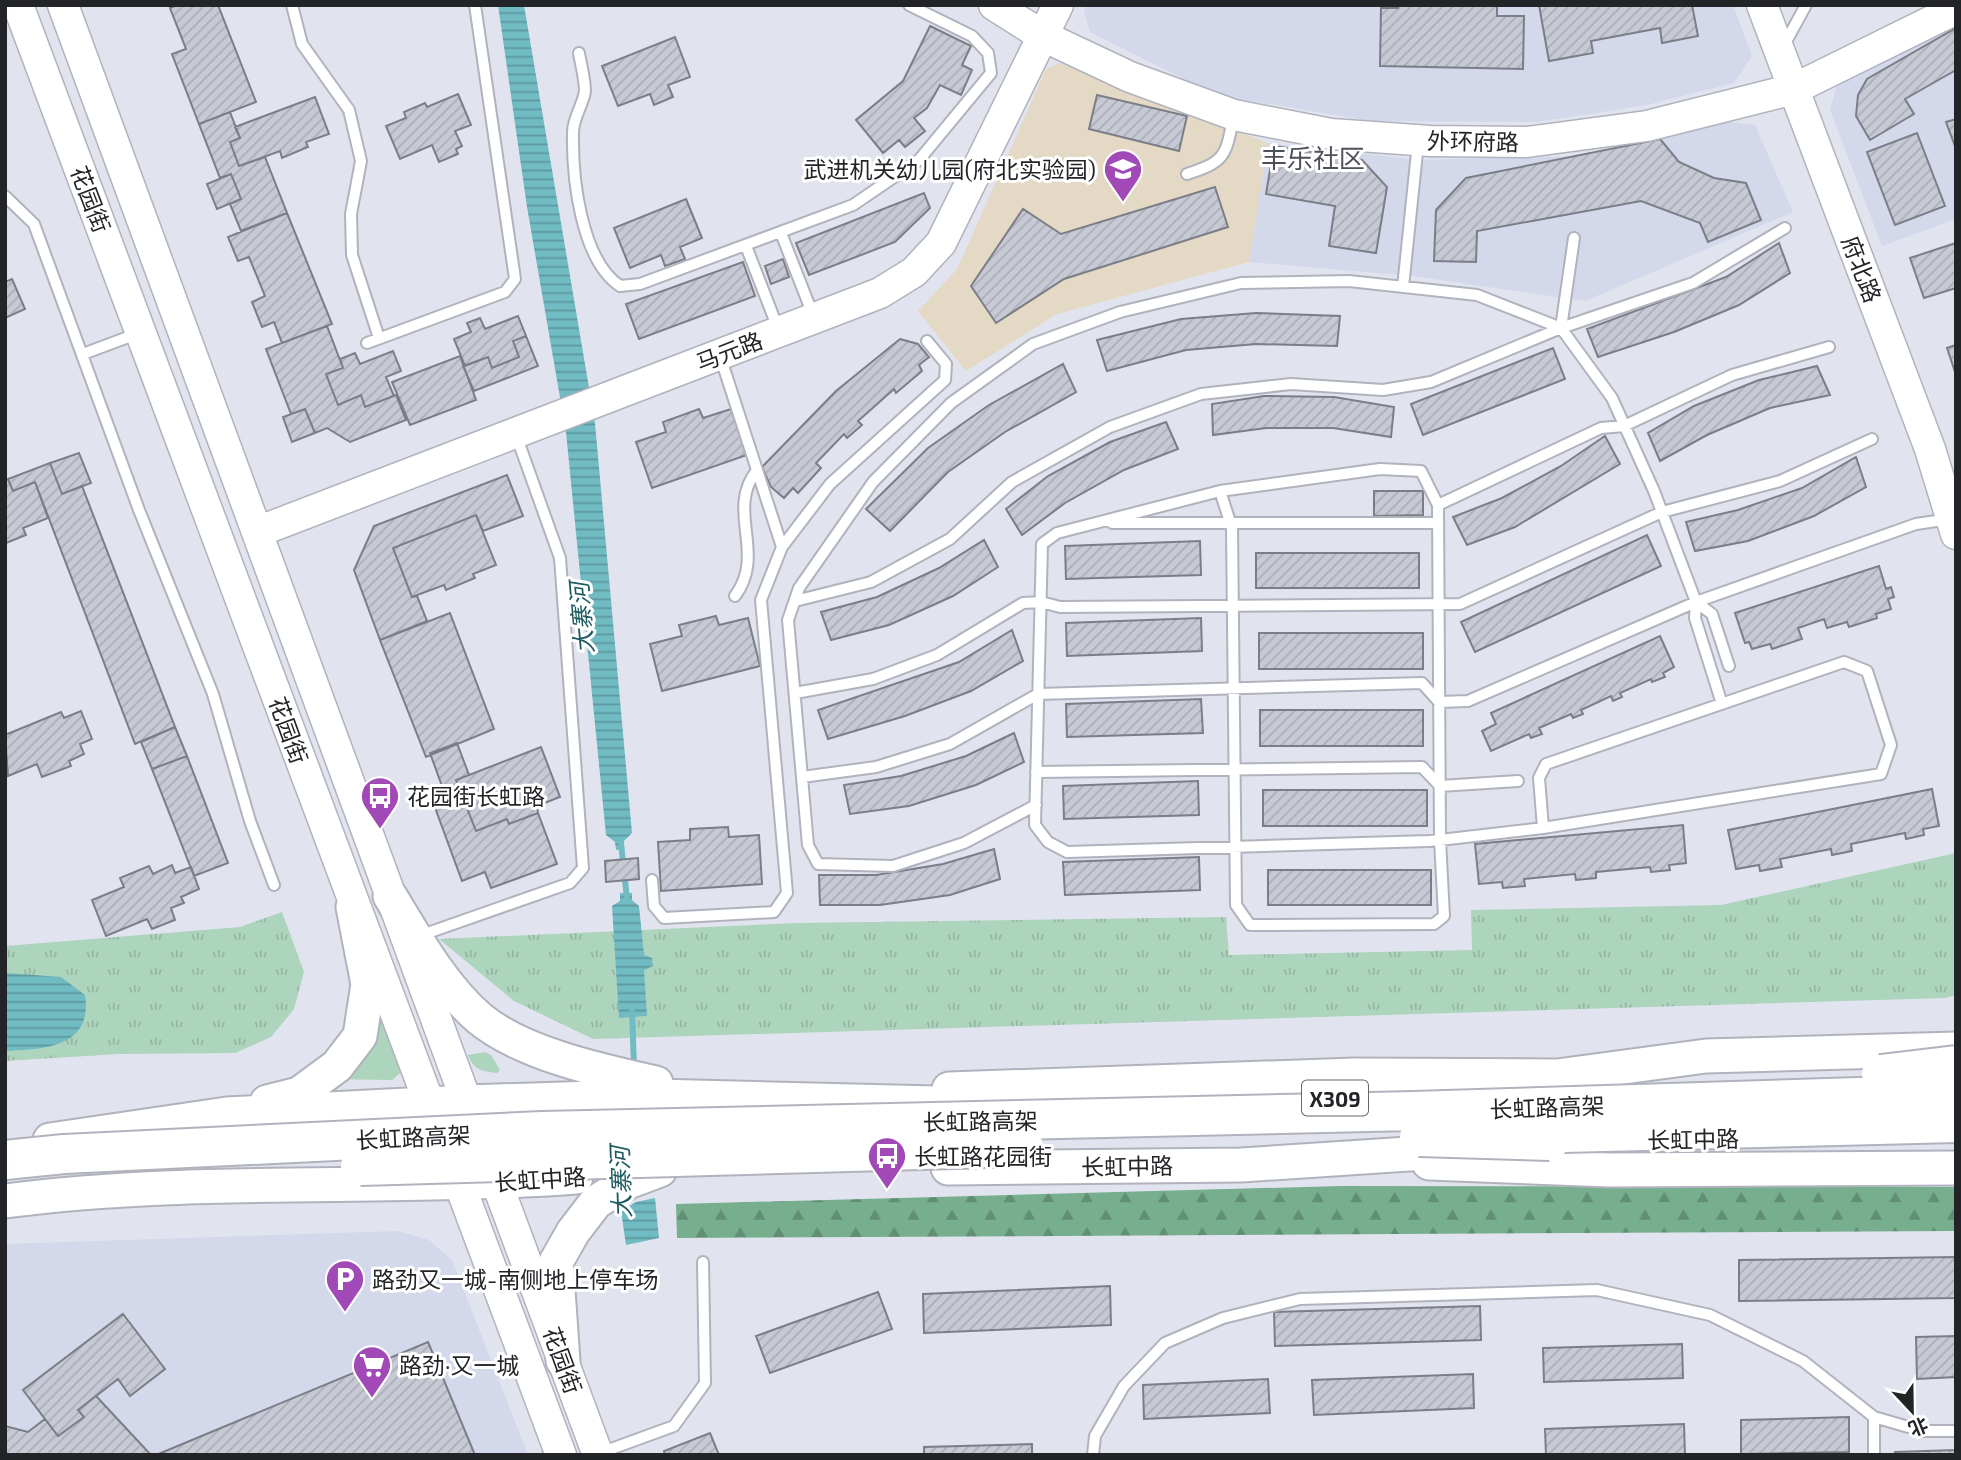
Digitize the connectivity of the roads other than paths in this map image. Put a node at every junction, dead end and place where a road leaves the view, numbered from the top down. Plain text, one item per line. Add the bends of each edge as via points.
1 (18, 5) edge
2 (63, 5) edge
3 (292, 5) edge
4 (475, 5) edge
5 (909, 5) edge
6 (994, 5) edge
7 (1058, 5) edge
8 (1762, 5) edge
9 (1806, 5) edge
10 (1956, 9) edge
11 (1042, 36) junction
12 (579, 53) dead end
13 (1780, 53) junction
14 (1794, 89) junction
15 (1234, 115) junction
16 (1418, 140) junction
17 (1187, 174) dead end
18 (5, 196) edge
19 (1785, 228) dead end
20 (781, 233) junction
21 (1574, 238) dead end
22 (746, 246) junction
23 (1403, 287) junction
24 (814, 318) junction
25 (1561, 328) junction
26 (779, 331) junction
27 (142, 332) junction
28 (379, 338) junction
29 (927, 341) dead end
30 (367, 343) dead end
31 (1829, 347) dead end
32 (83, 354) junction
33 (719, 355) junction
34 (1624, 426) junction
35 (515, 433) junction
36 (1872, 439) dead end
37 (757, 470) junction
38 (1220, 491) junction
39 (1438, 505) junction
40 (1662, 512) junction
41 (1097, 523) junction
42 (1231, 523) junction
43 (1438, 523) junction
44 (1954, 523) edge
45 (257, 532) junction
46 (782, 547) junction
47 (735, 596) dead end
48 (795, 601) junction
49 (1041, 602) junction
50 (1696, 602) junction
51 (1439, 605) junction
52 (1233, 606) junction
53 (1729, 666) dead end
54 (1234, 686) junction
55 (794, 693) junction
56 (1038, 694) junction
57 (1439, 702) junction
58 (1722, 704) junction
59 (1234, 770) junction
60 (1037, 772) junction
61 (802, 777) junction
62 (1518, 781) dead end
63 (1440, 786) junction
64 (1036, 804) junction
65 (1543, 828) junction
66 (1440, 840) junction
67 (1235, 847) junction
68 (652, 880) dead end
69 (274, 885) dead end
70 (390, 896) joint
71 (353, 907) junction
72 (411, 939) junction
73 (1956, 1049) edge
74 (1956, 1065) edge
75 (1956, 1081) edge
76 (616, 1085) junction
77 (1956, 1094) edge
78 (715, 1096) junction
79 (467, 1102) junction
80 (1656, 1103) junction
81 (427, 1104) junction
82 (352, 1108) junction
83 (227, 1114) junction
84 (1956, 1123) edge
85 (1956, 1134) edge
86 (1419, 1136) junction
87 (5, 1147) edge
88 (1956, 1147) edge
89 (5, 1160) edge
90 (1321, 1160) junction
91 (1956, 1168) edge
92 (639, 1175) junction
93 (497, 1183) junction
94 (5, 1184) edge
95 (356, 1184) junction
96 (458, 1184) junction
97 (5, 1201) edge
98 (703, 1262) dead end
99 (563, 1362) junction
100 (1874, 1417) junction
101 (1956, 1431) edge
102 (597, 1454) edge
103 (561, 1455) edge
104 (1093, 1455) edge
105 (1874, 1455) edge

1 - 27 main road, 花园街
2 - 45 main road, 花园街
3 - 28 lane via 302,44 349,110 362,160 351,214 352,255
4 - 28 lane via 515,279 505,292
5 - 20 lane via 972,36 988,53 991,73 919,160 853,205
6 - 11 main road, 外环府路
7 - 11 main road, 马元路
8 - 13 main road, 府北路
9 - 13 lane
10 - 14 main road, 外环府路
11 - 15 main road, 外环府路 via 1130,77
11 - 24 main road, 马元路 via 941,243 914,272 880,293
12 - 22 lane via 585,90 573,130 578,183 589,248 605,277 620,286 640,284
13 - 14 main road, 府北路
14 - 16 main road, 外环府路 via 1647,127 1527,142
14 - 44 main road, 府北路
15 - 16 main road, 外环府路 via 1331,134
15 - 17 lane via 1226,152 1213,166
16 - 23 lane
18 - 32 lane via 34,224
19 - 25 lane via 1693,283
20 - 22 lane
20 - 24 lane
21 - 25 lane
22 - 26 lane
23 - 25 lane via 1476,295
23 - 48 lane via 1349,281 1241,283 1120,312 1033,344 951,403 873,482
24 - 26 main road, 马元路
25 - 34 lane via 1612,398
25 - 48 lane via 1431,382 1383,390 1291,384 1201,394 1123,422 1012,482 950,539 871,582
26 - 33 main road, 马元路
27 - 32 lane
27 - 71 main road, 花园街
28 - 30 lane
29 - 46 lane via 946,364 945,380 831,484
31 - 34 lane via 1732,375
32 - 69 lane via 213,694
33 - 35 main road, 马元路
33 - 37 lane
34 - 39 lane via 1601,428
34 - 40 lane
35 - 45 main road, 马元路
35 - 72 lane via 560,558 583,868 570,883
36 - 40 lane via 1780,481
37 - 46 lane
37 - 47 lane via 748,481 744,500 747,580
38 - 39 lane via 1380,469 1421,471
38 - 41 lane
38 - 42 lane
39 - 43 lane
40 - 50 lane
40 - 51 lane via 1460,604
41 - 42 lane
41 - 49 lane via 1057,533 1042,544
42 - 43 lane
42 - 52 lane
43 - 51 lane
44 - 50 lane via 1916,524
45 - 70 main road, 花园街
46 - 68 lane via 761,600 787,893 774,912 664,918 654,906
48 - 55 lane via 788,620
49 - 52 lane via 1060,607
49 - 55 lane via 1023,603 937,655 873,679
49 - 56 lane
50 - 53 lane via 1712,614
50 - 57 lane via 1468,701
50 - 58 lane via 1695,618
51 - 52 lane
51 - 57 lane
52 - 54 lane
54 - 56 lane
54 - 57 lane via 1422,683
54 - 59 lane
55 - 61 lane
56 - 60 lane
56 - 61 lane via 950,744 876,767
57 - 63 lane
58 - 65 lane via 1546,764 1538,778
58 - 65 lane via 1844,662 1867,671 1891,745 1881,774
59 - 60 lane
59 - 63 lane via 1422,767
59 - 67 lane
60 - 64 lane
61 - 64 lane via 808,845 818,863 893,866 964,843
62 - 63 lane
63 - 66 lane
64 - 67 lane via 1035,825 1048,842 1067,852
65 - 66 lane
66 - 67 lane
66 - 67 lane via 1444,916 1434,924 1250,925 1236,905
70 - 72 main road
71 - 81 main road, 花园街
71 - 83 main road via 368,984 360,1036 337,1066 299,1094
72 - 76 main road via 480,1018
72 - 79 main road, 花园街
73 - 78 main road via 1706,1056 1557,1076 1354,1075
74 - 80 highway, bridge
75 - 78 main road, 长虹中路 / X309 via 1708,1091 977,1104
76 - 78 main road, 长虹中路
76 - 79 main road
77 - 80 highway, 长虹路高架 / X309, bridge
79 - 81 main road
79 - 93 main road, 花园街
80 - 89 highway, 长虹路高架 / X309, bridge via 542,1131
81 - 82 main road
81 - 96 main road, 花园街
82 - 83 main road
82 - 95 main road
83 - 87 main road
84 - 86 highway, 长虹路高架 / X309, bridge
85 - 90 main road, 长虹中路 via 1611,1141
86 - 88 highway, bridge via 1736,1146
86 - 94 highway, 长虹路高架 / X309, bridge via 549,1159 65,1177
90 - 91 main road via 1609,1170
90 - 92 main road, 长虹中路
92 - 93 main road, 长虹中路
92 - 99 main road via 596,1202 556,1262
93 - 96 main road, 长虹中路
93 - 99 main road, 花园街
95 - 96 main road, 长虹中路
95 - 97 main road, 长虹中路 via 92,1190
96 - 103 main road, 花园街
98 - 102 lane via 705,1383 674,1426
99 - 102 main road, 花园街
100 - 101 lane via 1922,1431
100 - 104 lane via 1803,1361 1710,1314 1597,1290 1300,1299 1223,1318 1165,1343 1124,1386 1095,1436
100 - 105 lane

